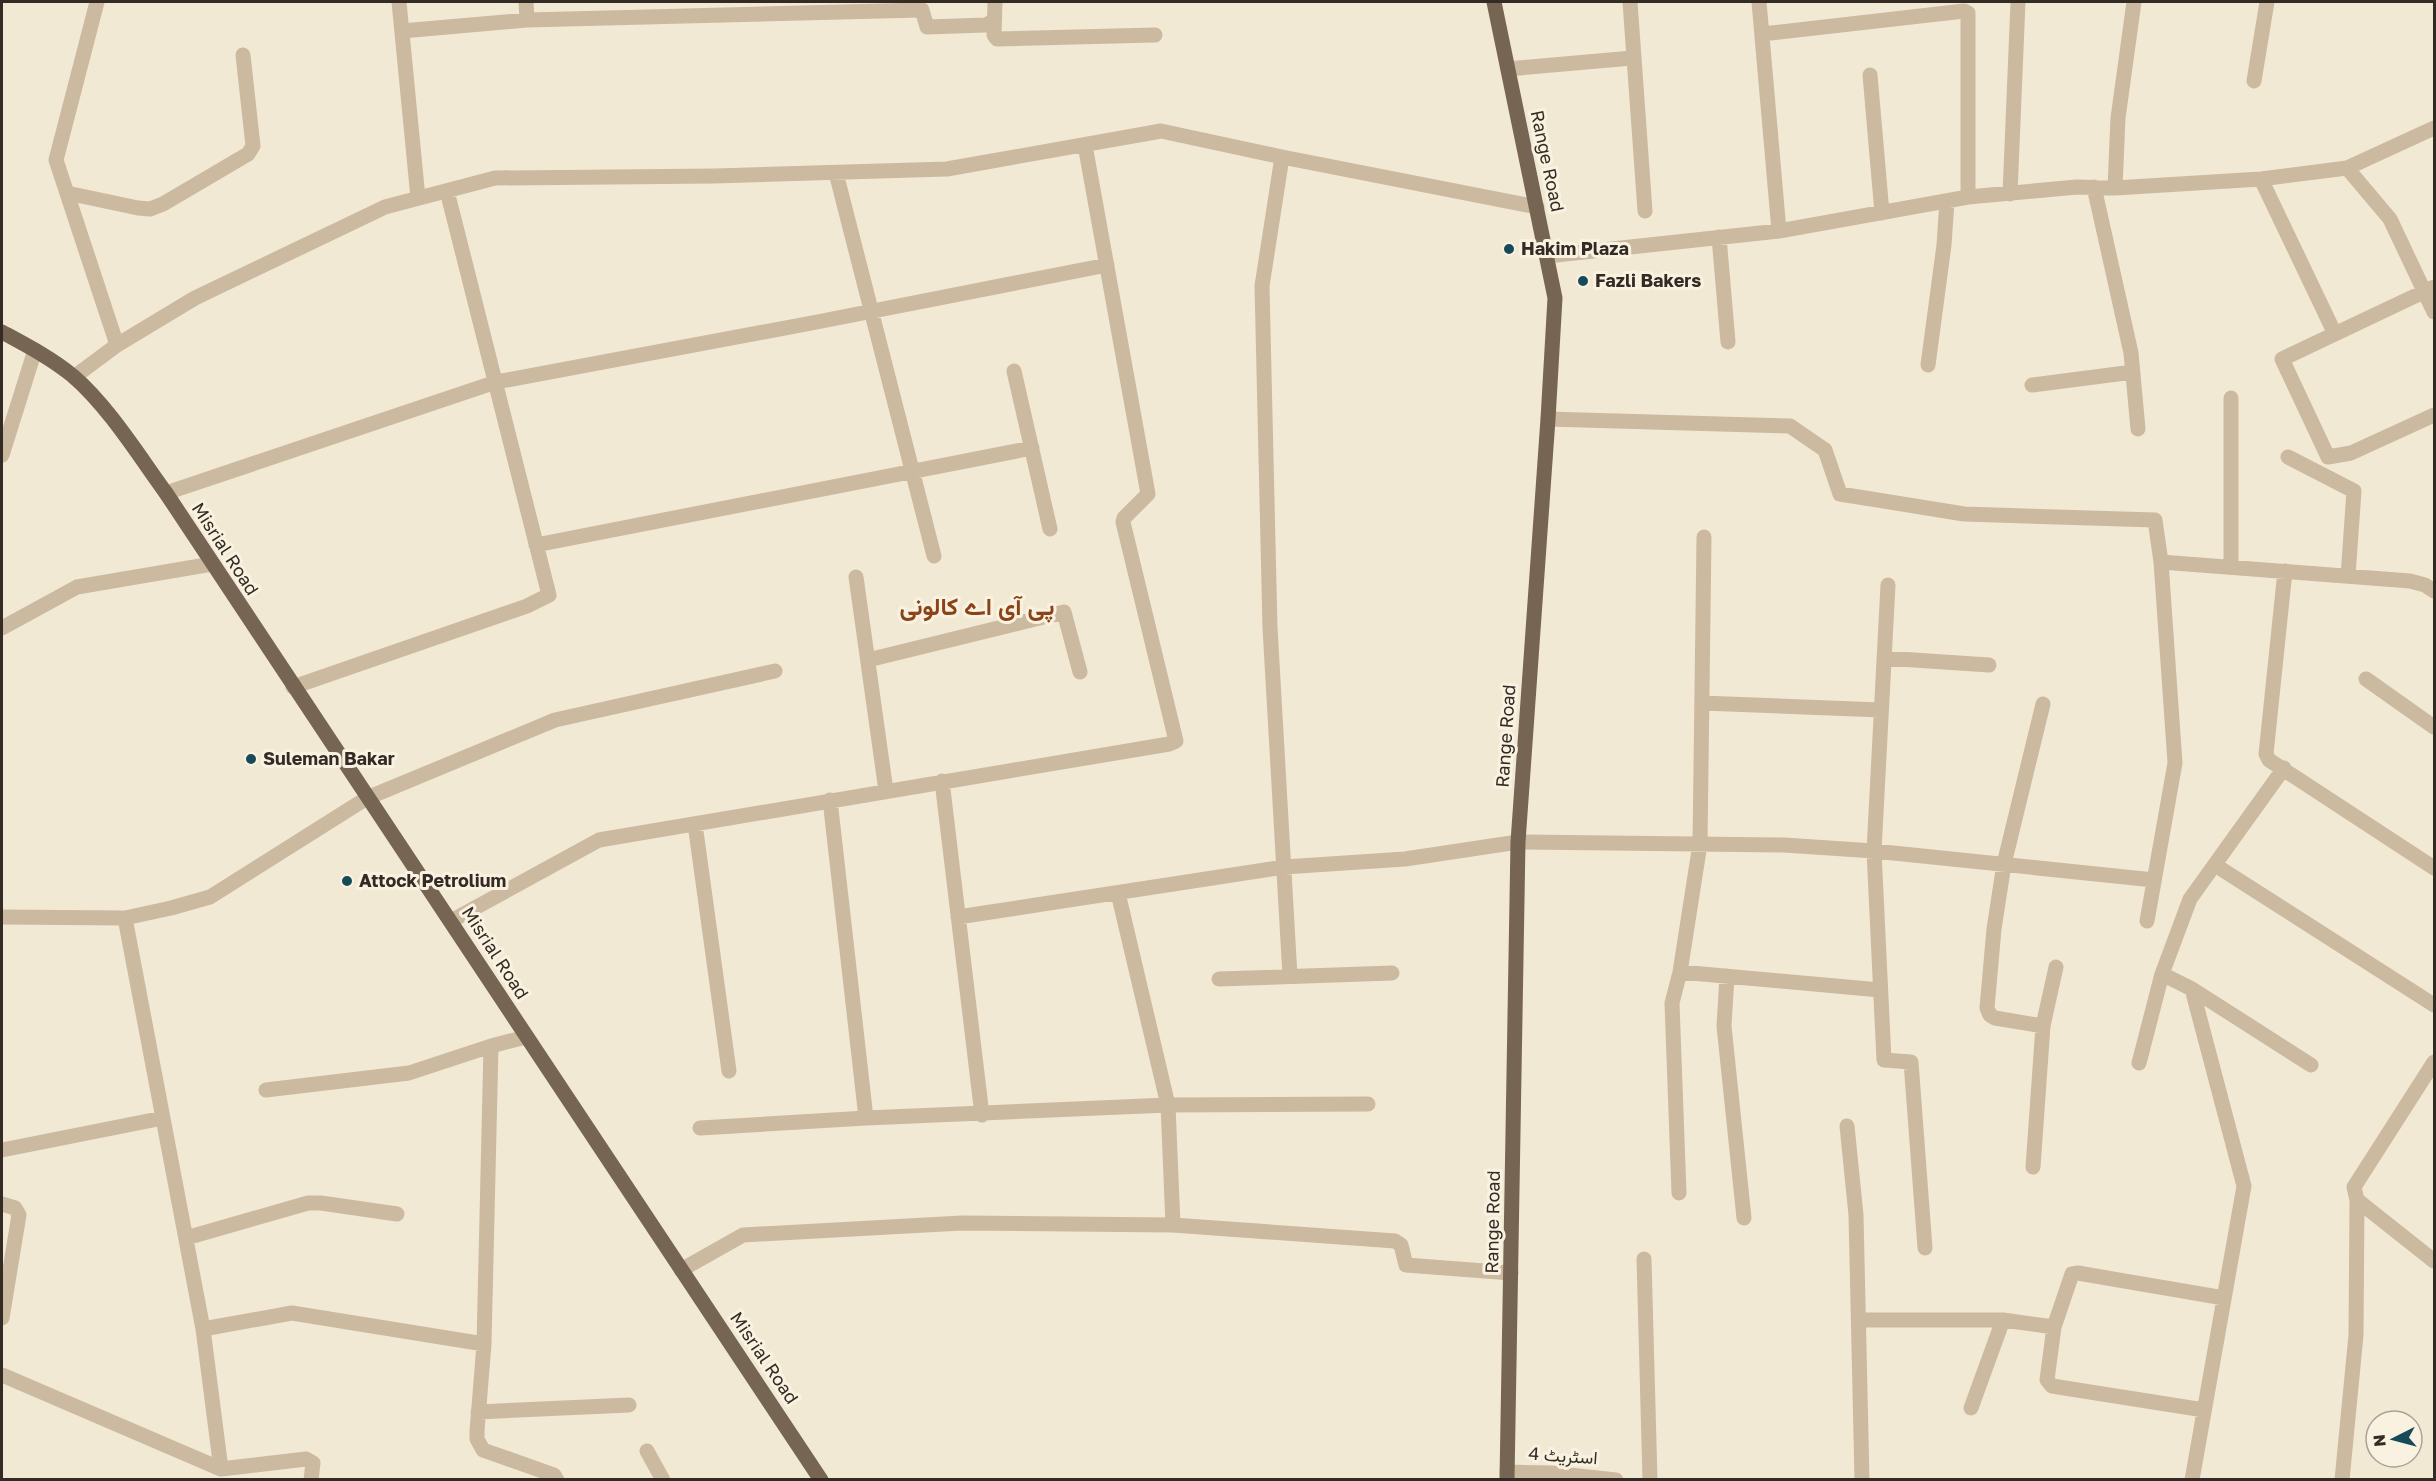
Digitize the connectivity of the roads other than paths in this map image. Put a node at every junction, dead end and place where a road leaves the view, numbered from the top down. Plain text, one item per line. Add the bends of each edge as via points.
1 (98, 2) edge
2 (399, 2) edge
3 (526, 2) edge
4 (994, 2) edge
5 (1494, 2) edge
6 (1629, 2) edge
7 (1759, 2) edge
8 (2018, 2) edge
9 (2134, 2) edge
10 (2267, 2) edge
11 (527, 20) junction
12 (993, 21) junction
13 (402, 31) junction
14 (1762, 34) junction
15 (1155, 35) dead end
16 (243, 55) dead end
17 (1632, 58) junction
18 (1508, 69) junction
19 (1870, 75) dead end
20 (2254, 81) dead end
21 (2434, 128) edge
22 (1085, 145) junction
23 (1282, 158) junction
24 (2347, 168) junction
25 (836, 173) junction
26 (2261, 179) junction
27 (2094, 187) junction
28 (2115, 188) junction
29 (447, 190) junction
30 (67, 193) junction
31 (2010, 194) junction
32 (1968, 197) junction
33 (418, 198) junction
34 (1947, 201) junction
35 (1537, 207) junction
36 (1645, 211) dead end
37 (1882, 213) junction
38 (1779, 231) junction
39 (1719, 237) junction
40 (1546, 256) junction
41 (1107, 265) junction
42 (2430, 289) edge
43 (870, 312) junction
44 (2434, 312) edge
45 (2, 332) edge
46 (2336, 334) junction
47 (1728, 342) dead end
48 (117, 345) junction
49 (35, 350) junction
50 (1928, 364) dead end
51 (1014, 371) dead end
52 (2133, 372) junction
53 (74, 377) junction
54 (495, 382) junction
55 (2032, 385) dead end
56 (2231, 398) dead end
57 (2434, 416) edge
58 (1548, 419) junction
59 (2138, 429) dead end
60 (1032, 448) junction
61 (2, 454) edge
62 (2288, 458) dead end
63 (912, 472) junction
64 (165, 493) junction
65 (1050, 529) dead end
66 (1704, 537) dead end
67 (536, 545) junction
68 (934, 556) dead end
69 (2161, 562) junction
70 (212, 564) junction
71 (2231, 567) junction
72 (2285, 571) junction
73 (2348, 576) junction
74 (856, 577) dead end
75 (1888, 585) dead end
76 (2434, 591) edge
77 (2, 628) edge
78 (1884, 658) junction
79 (868, 660) junction
80 (1989, 665) dead end
81 (775, 671) dead end
82 (1080, 672) dead end
83 (2366, 680) dead end
84 (293, 687) junction
85 (1702, 703) junction
86 (2043, 704) dead end
87 (1881, 710) junction
88 (2434, 727) edge
89 (2284, 768) junction
90 (942, 781) junction
91 (886, 791) junction
92 (367, 798) junction
93 (830, 800) junction
94 (695, 824) junction
95 (1518, 842) junction
96 (1700, 844) junction
97 (1874, 851) junction
98 (2004, 864) junction
99 (2215, 865) junction
100 (1284, 867) junction
101 (2434, 868) edge
102 (2154, 880) junction
103 (1118, 893) junction
104 (2, 917) edge
105 (958, 917) junction
106 (125, 918) junction
107 (451, 921) junction
108 (2146, 921) dead end
109 (2056, 967) dead end
110 (1680, 972) junction
111 (1392, 973) dead end
112 (2162, 974) junction
113 (1290, 976) junction
114 (1727, 976) junction
115 (1219, 979) dead end
116 (2192, 989) junction
117 (1880, 990) junction
118 (2434, 1005) edge
119 (2043, 1026) junction
120 (526, 1037) junction
121 (491, 1046) junction
122 (2434, 1062) edge
123 (2139, 1063) dead end
124 (2311, 1065) dead end
125 (729, 1071) dead end
126 (266, 1090) dead end
127 (1368, 1104) dead end
128 (1168, 1105) junction
129 (982, 1115) junction
130 (163, 1118) junction
131 (866, 1118) junction
132 (1847, 1126) dead end
133 (700, 1128) dead end
134 (2, 1150) edge
135 (2033, 1167) dead end
136 (1678, 1193) dead end
137 (2357, 1200) junction
138 (2, 1204) edge
139 (397, 1214) dead end
140 (1744, 1218) dead end
141 (1173, 1225) junction
142 (186, 1238) junction
143 (1925, 1248) dead end
144 (1644, 1259) dead end
145 (2434, 1261) edge
146 (681, 1270) junction
147 (1511, 1273) junction
148 (2224, 1298) junction
149 (2, 1318) edge
150 (1859, 1320) junction
151 (2003, 1320) junction
152 (2054, 1327) junction
153 (203, 1329) junction
154 (484, 1344) junction
155 (2, 1375) edge
156 (628, 1405) dead end
157 (1971, 1408) dead end
158 (2204, 1410) junction
159 (478, 1412) junction
160 (646, 1451) dead end
161 (221, 1469) junction
162 (1507, 1476) edge
163 (311, 1479) edge
164 (557, 1479) edge
165 (663, 1479) edge
166 (821, 1479) edge
167 (1616, 1479) edge
168 (1650, 1479) edge
169 (1862, 1479) edge
170 (2192, 1479) edge
171 (2342, 1479) edge

1 - 30 street via 56,160
2 - 13 street
3 - 11 street
4 - 12 street
5 - 18 main road, Range Road
6 - 17 street
7 - 14 street
8 - 31 street
9 - 28 street via 2118,118
10 - 20 street
11 - 12 street via 922,10 927,27 986,25
11 - 13 street
12 - 15 street via 994,35 1004,40
13 - 33 street
14 - 32 street via 1968,13
14 - 38 street
16 - 30 street via 252,146 248,154 150,209
17 - 18 street
17 - 36 street
18 - 35 main road, Range Road
19 - 37 street
21 - 24 street
22 - 23 street via 1161,131
22 - 25 street via 947,169
22 - 41 street
23 - 35 street
23 - 100 street via 1262,286 1270,628
24 - 26 street
24 - 42 street via 2390,219
25 - 29 street via 495,178
25 - 43 street
26 - 28 street
26 - 46 street
27 - 28 street
27 - 31 street
27 - 52 street
29 - 33 street
29 - 54 street
30 - 48 street
31 - 32 street
32 - 34 street
33 - 48 street via 385,207 195,298
34 - 37 street
34 - 50 street
35 - 40 main road, Range Road
37 - 38 street
38 - 39 street
39 - 40 street
39 - 47 street
40 - 58 main road, Range Road via 1555,298
41 - 43 street
41 - 90 street via 1148,494 1123,522 1176,741
42 - 44 street
42 - 46 street
43 - 54 street
43 - 63 street
45 - 49 main road, Misrial Road
46 - 57 street via 2282,359 2328,457 2351,453
48 - 53 street
49 - 53 main road, Misrial Road
49 - 61 street
51 - 60 street
52 - 55 street
52 - 59 street
53 - 64 main road, Misrial Road via 112,418
54 - 64 street
54 - 67 street
56 - 71 street
58 - 69 street via 1790,426 1825,450 1840,494 1964,513 2155,520
58 - 95 main road, Range Road
60 - 63 street
60 - 65 street
62 - 73 street via 2354,491
63 - 67 street
63 - 68 street
64 - 70 main road, Misrial Road
66 - 85 street
67 - 84 street via 549,595
69 - 71 street
69 - 102 street via 2175,763
70 - 77 street via 77,587
70 - 84 main road, Misrial Road
71 - 72 street
72 - 73 street
72 - 89 street via 2266,754
73 - 76 street via 2410,581
74 - 79 street
75 - 78 street
78 - 80 street
78 - 87 street
79 - 82 street via 1064,612
79 - 91 street
81 - 92 street via 555,720
83 - 88 street
84 - 92 main road, Misrial Road
85 - 87 street
85 - 96 street
86 - 98 street
87 - 97 street
89 - 99 street
89 - 101 street
90 - 91 street
90 - 105 street
91 - 93 street
92 - 106 street via 210,897
92 - 107 main road, Misrial Road
93 - 94 street
93 - 131 street
94 - 107 street via 599,840
94 - 125 street
95 - 96 street
95 - 100 street via 1405,858
95 - 147 main road, Range Road
96 - 97 street
96 - 110 street
97 - 98 street
97 - 117 street
98 - 102 street
98 - 119 street via 1987,1008 1995,1018
99 - 112 street via 2190,899
99 - 118 street
100 - 103 street
100 - 113 street
102 - 108 street
103 - 105 street
103 - 128 street
104 - 106 street
105 - 129 street
106 - 130 street
107 - 120 main road, Misrial Road
109 - 119 street
110 - 114 street
110 - 136 street via 1672,1003
111 - 113 street
112 - 116 street
112 - 123 street
113 - 115 street
114 - 117 street
114 - 140 street via 1724,1026
116 - 124 street
116 - 148 street via 2244,1186
117 - 143 street via 1884,1060 1911,1062
119 - 135 street
120 - 121 street
120 - 146 main road, Misrial Road
121 - 126 street via 409,1073
121 - 154 street
122 - 137 street via 2354,1186
127 - 128 street
128 - 129 street
128 - 141 street
129 - 131 street
130 - 134 street
130 - 142 street
131 - 133 street
132 - 150 street via 1856,1215
137 - 145 street
137 - 171 street via 2356,1335
138 - 149 street via 15,1208 20,1215
139 - 142 street via 308,1203
141 - 146 street via 962,1223 743,1235
141 - 147 street via 1395,1241 1401,1245 1406,1264
142 - 153 street
144 - 168 street
146 - 166 main road, Misrial Road
147 - 162 main road, Range Road
148 - 152 street via 2072,1274
148 - 158 street
150 - 151 street
150 - 169 street
151 - 152 street
151 - 157 street
152 - 158 street via 2047,1380 2052,1386
153 - 154 street via 292,1313
153 - 161 street
154 - 159 street
155 - 161 street
156 - 159 street
158 - 170 street
159 - 164 street via 477,1439 483,1450
160 - 165 street
161 - 163 street via 306,1459 313,1463
162 - 167 street, اسٹریٹ 4 via 1551,1473

